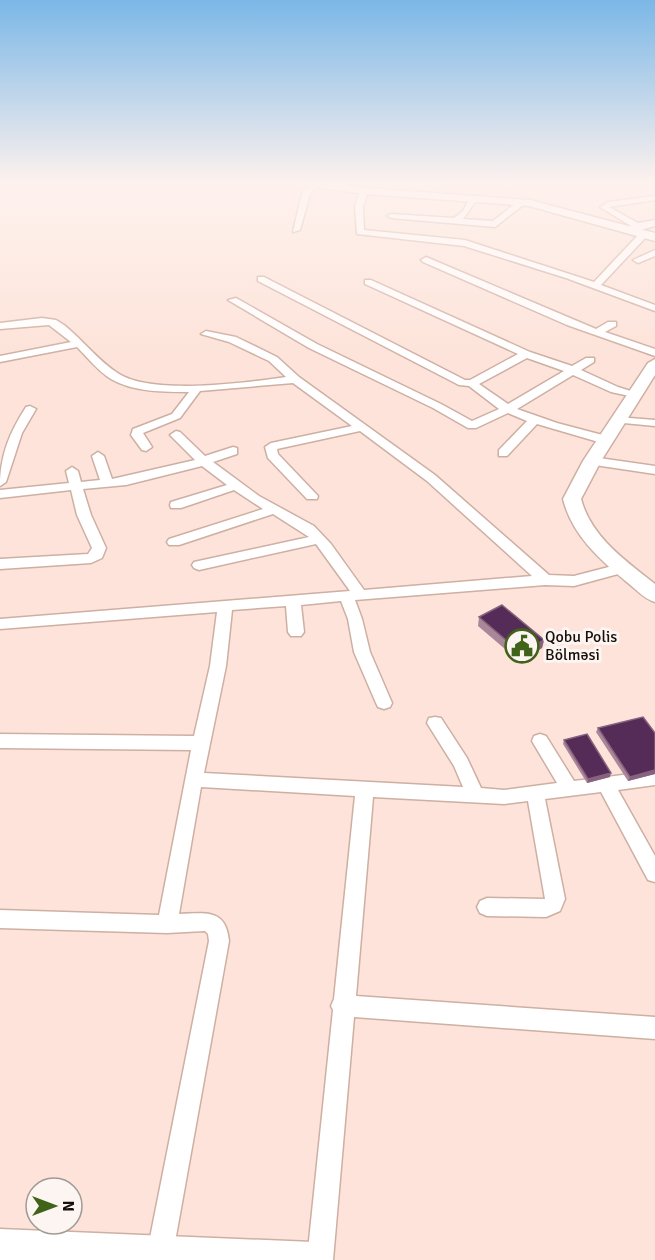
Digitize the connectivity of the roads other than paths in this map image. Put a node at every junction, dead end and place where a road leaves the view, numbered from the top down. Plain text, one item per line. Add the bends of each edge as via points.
1 (454, 242) edge
2 (633, 242) edge
3 (655, 253) edge
4 (426, 260) dead end
5 (638, 260) dead end
6 (261, 279) dead end
7 (368, 282) dead end
8 (595, 286) junction
9 (233, 300) dead end
10 (655, 308) edge
11 (612, 324) dead end
12 (0, 326) edge
13 (596, 333) junction
14 (206, 334) dead end
15 (77, 344) junction
16 (655, 353) edge
17 (526, 354) junction
18 (0, 358) edge
19 (590, 360) dead end
20 (655, 363) edge
21 (572, 370) junction
22 (295, 379) junction
23 (472, 383) junction
24 (197, 388) junction
25 (634, 394) junction
26 (510, 408) junction
27 (30, 409) dead end
28 (535, 419) junction
29 (617, 420) junction
30 (655, 423) edge
31 (363, 427) junction
32 (176, 435) dead end
33 (606, 440) junction
34 (146, 447) dead end
35 (233, 451) dead end
36 (503, 453) dead end
37 (98, 456) dead end
38 (202, 460) junction
39 (592, 461) junction
40 (655, 470) edge
41 (72, 471) dead end
42 (0, 482) edge
43 (107, 483) junction
44 (235, 486) junction
45 (76, 488) junction
46 (0, 494) edge
47 (312, 496) dead end
48 (176, 505) dead end
49 (273, 510) junction
50 (319, 539) junction
51 (174, 542) dead end
52 (0, 564) edge
53 (199, 566) dead end
54 (624, 568) junction
55 (545, 580) junction
56 (353, 595) junction
57 (655, 595) edge
58 (293, 601) junction
59 (225, 606) junction
60 (0, 624) edge
61 (296, 632) dead end
62 (384, 703) dead end
63 (435, 723) dead end
64 (0, 741) edge
65 (540, 741) dead end
66 (201, 743) junction
67 (655, 778) edge
68 (196, 780) junction
69 (606, 785) junction
70 (365, 789) junction
71 (570, 789) junction
72 (535, 794) junction
73 (476, 796) junction
74 (655, 874) edge
75 (487, 907) dead end
76 (0, 919) edge
77 (167, 924) junction
78 (342, 1006) junction
79 (655, 1028) edge
80 (0, 1246) edge
81 (160, 1253) junction
82 (95, 1255) edge
83 (313, 1260) edge
84 (320, 1260) edge

1 - 8 street
2 - 8 street
3 - 5 street
4 - 13 street
6 - 23 street via 463,383
7 - 17 street
8 - 10 street
9 - 26 street via 313,346 466,424 477,426
11 - 13 street
12 - 15 street via 49,321
13 - 16 street
14 - 22 street via 232,339 263,353
15 - 18 street
15 - 24 street via 118,378 132,384
17 - 21 street
17 - 23 street
19 - 21 street
20 - 25 street
21 - 25 street via 615,390
21 - 26 street
22 - 24 street
22 - 31 street
23 - 26 street
24 - 34 street via 176,416 137,431
25 - 29 street
26 - 28 street
27 - 42 street via 16,433
28 - 33 street
28 - 36 street
29 - 30 street
29 - 33 street
31 - 47 street via 271,447 272,454
31 - 55 street via 431,478
32 - 38 street
33 - 39 street
35 - 38 street
37 - 43 street
38 - 43 street via 171,472
38 - 44 street
39 - 40 street
39 - 54 street via 574,492 573,508 588,533
41 - 45 street
43 - 45 street
44 - 48 street
44 - 49 street
45 - 46 street
45 - 52 street via 99,548 97,555
49 - 50 street via 294,519
49 - 51 street
50 - 53 street
50 - 56 street
54 - 55 street via 574,581
54 - 57 street
55 - 56 street
56 - 58 street
56 - 62 street via 362,652
58 - 59 street
58 - 61 street
59 - 60 street
59 - 66 street via 218,666
63 - 73 street via 461,763
64 - 66 street
65 - 71 street
66 - 68 street
67 - 69 street
68 - 70 street
68 - 77 street
69 - 71 street
69 - 74 street
70 - 73 street
70 - 78 street
71 - 72 street
72 - 73 street
72 - 75 street via 553,905
76 - 77 street
77 - 81 street via 209,922 218,930 219,941
78 - 79 street
78 - 84 street
80 - 82 street
81 - 82 street
81 - 83 street

